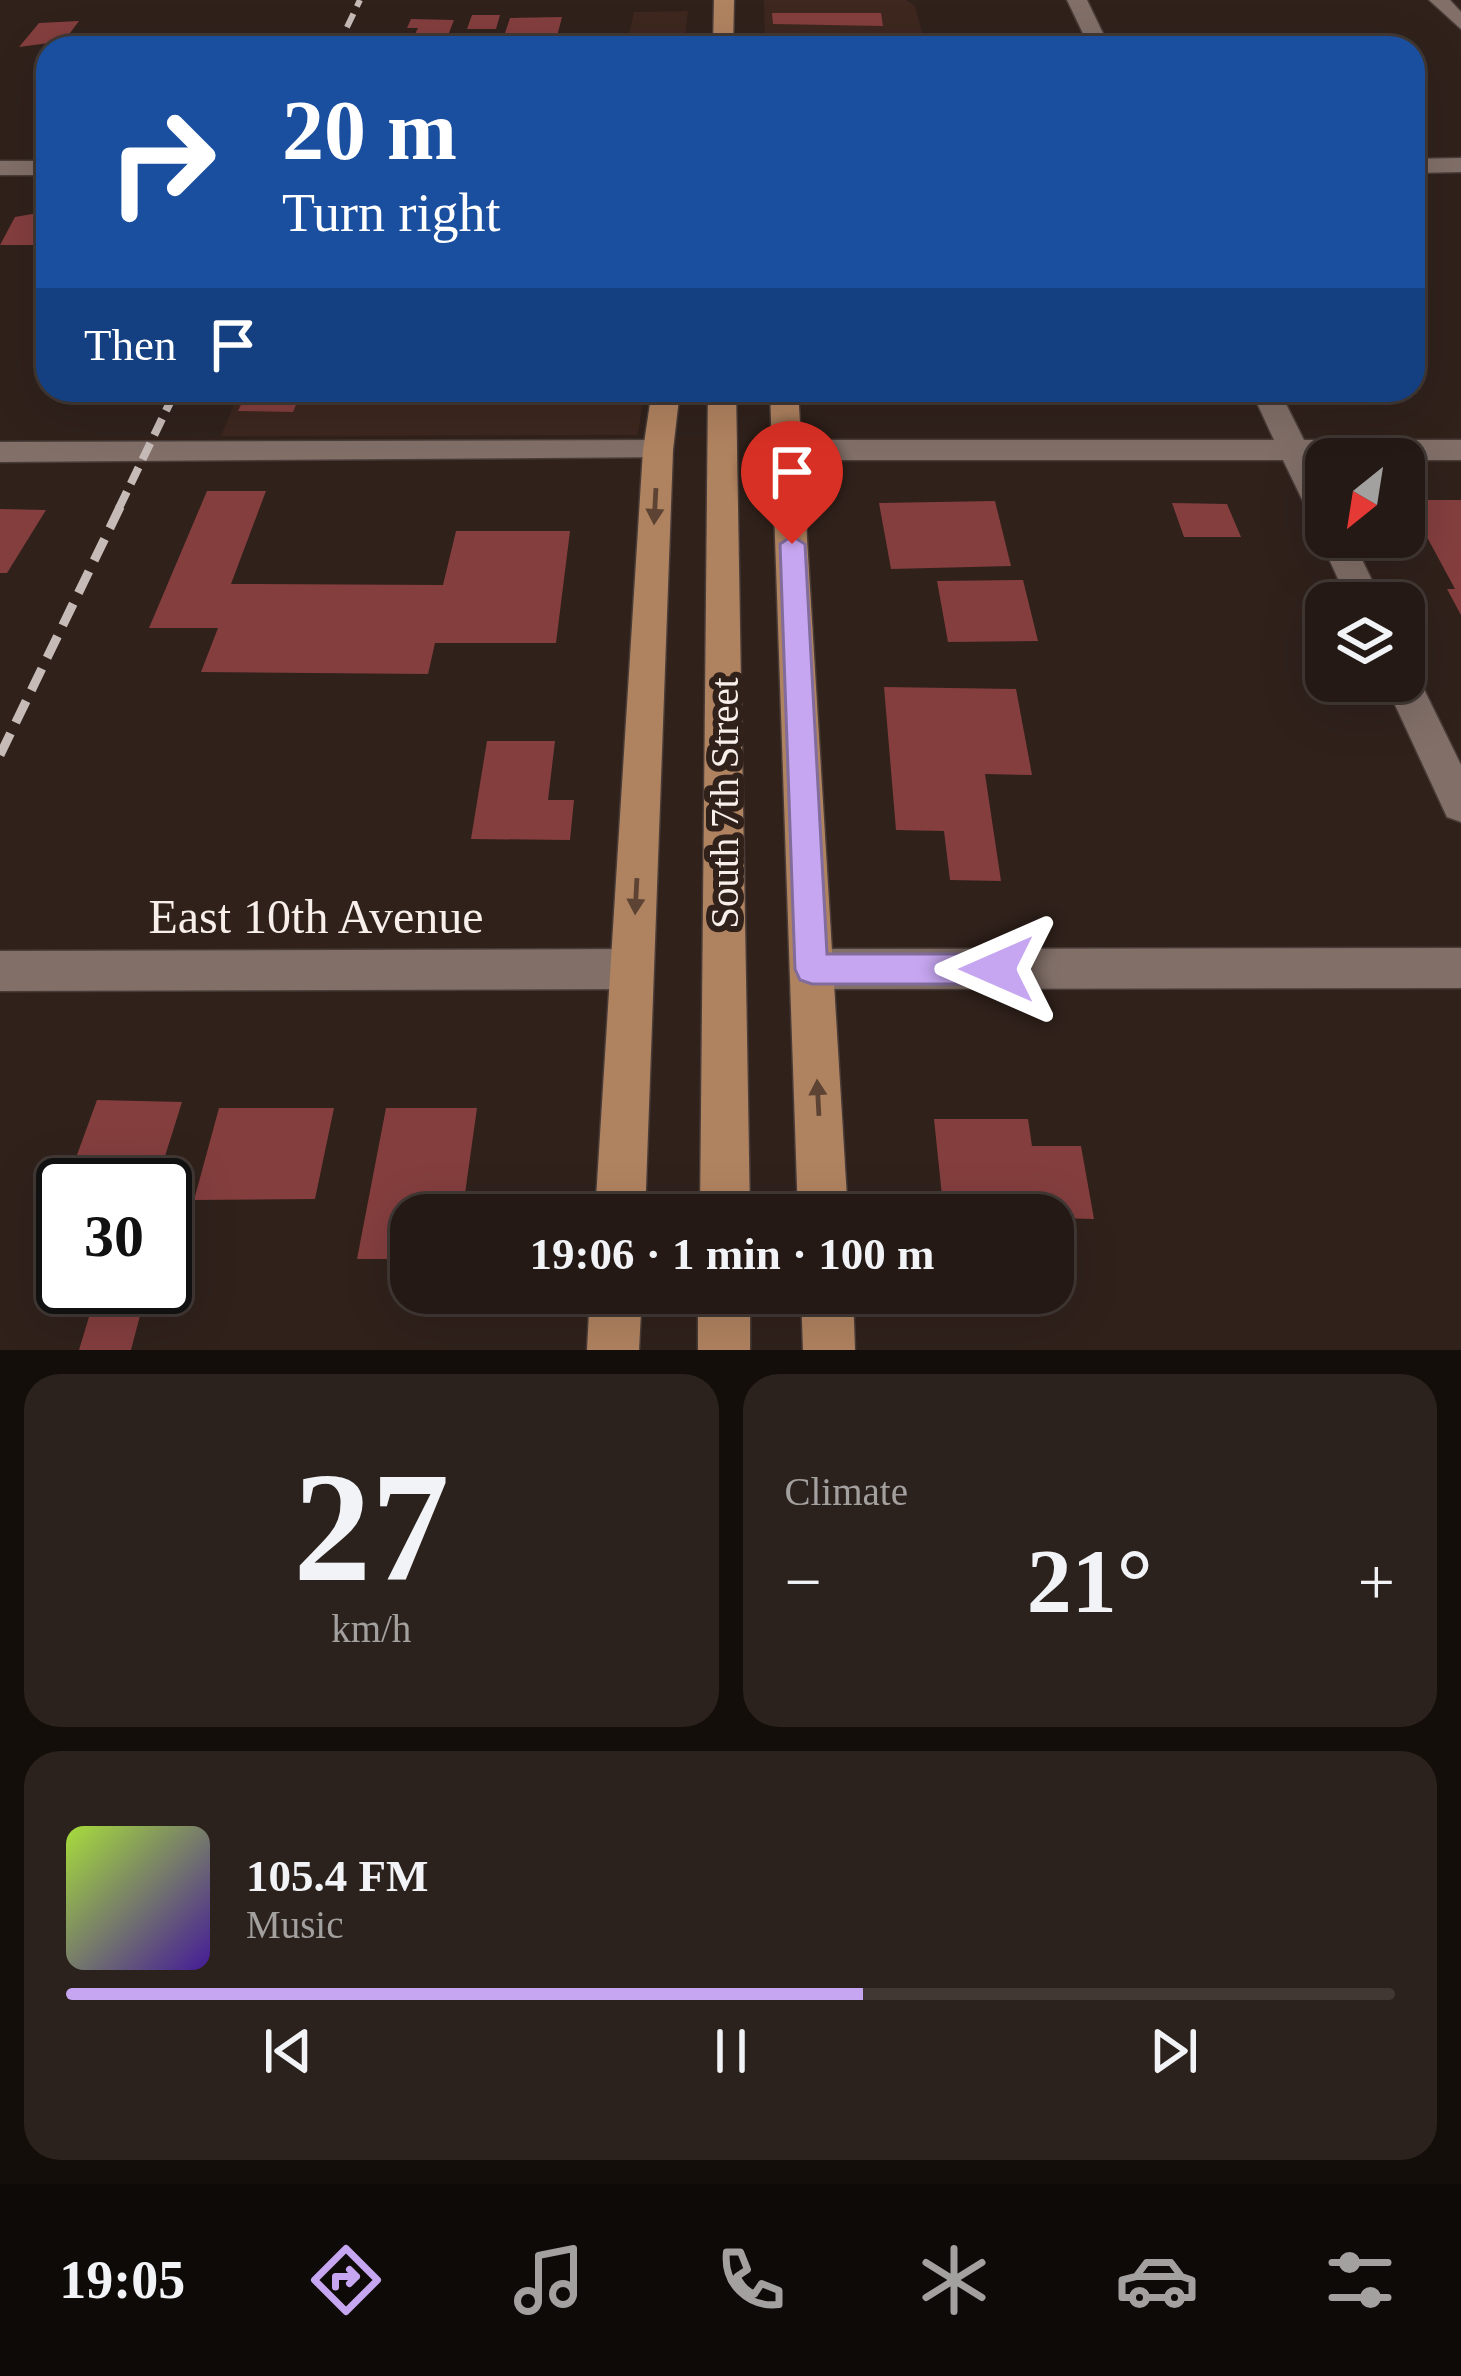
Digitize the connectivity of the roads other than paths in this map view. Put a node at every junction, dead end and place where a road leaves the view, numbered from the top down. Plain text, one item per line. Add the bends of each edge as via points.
1 (724, 0) edge
2 (1077, 0) edge
3 (1439, 0) edge
4 (1461, 23) edge
5 (723, 36) edge
6 (1094, 36) edge
7 (1461, 165) edge
8 (1425, 166) edge
9 (0, 168) edge
10 (36, 168) edge
11 (664, 402) edge
12 (722, 402) edge
13 (785, 402) edge
14 (1271, 402) edge
15 (1294, 449) junction
16 (658, 450) junction
17 (788, 450) junction
18 (1461, 450) edge
19 (0, 452) edge
20 (1305, 473) edge
21 (1412, 702) edge
22 (1461, 806) edge
23 (1461, 968) edge
24 (632, 969) junction
25 (812, 969) junction
26 (0, 971) edge
27 (621, 1194) edge
28 (725, 1194) edge
29 (822, 1194) edge
30 (615, 1314) edge
31 (724, 1314) edge
32 (828, 1314) edge
33 (613, 1350) edge
34 (724, 1350) edge
35 (830, 1350) edge

1 - 5 main road
2 - 6 street
3 - 4 street
7 - 8 street
9 - 10 street
11 - 16 main road
12 - 28 main road, South 7th Street
13 - 17 main road
14 - 15 street
15 - 17 street
15 - 18 street
15 - 20 street
16 - 19 street
16 -> 24 main road
17 - 25 main road
21 - 22 street
23 - 25 street
24 - 26 street, East 10th Avenue
24 - 27 main road
29 -> 25 main road
30 - 33 main road
31 - 34 main road
32 - 35 main road

